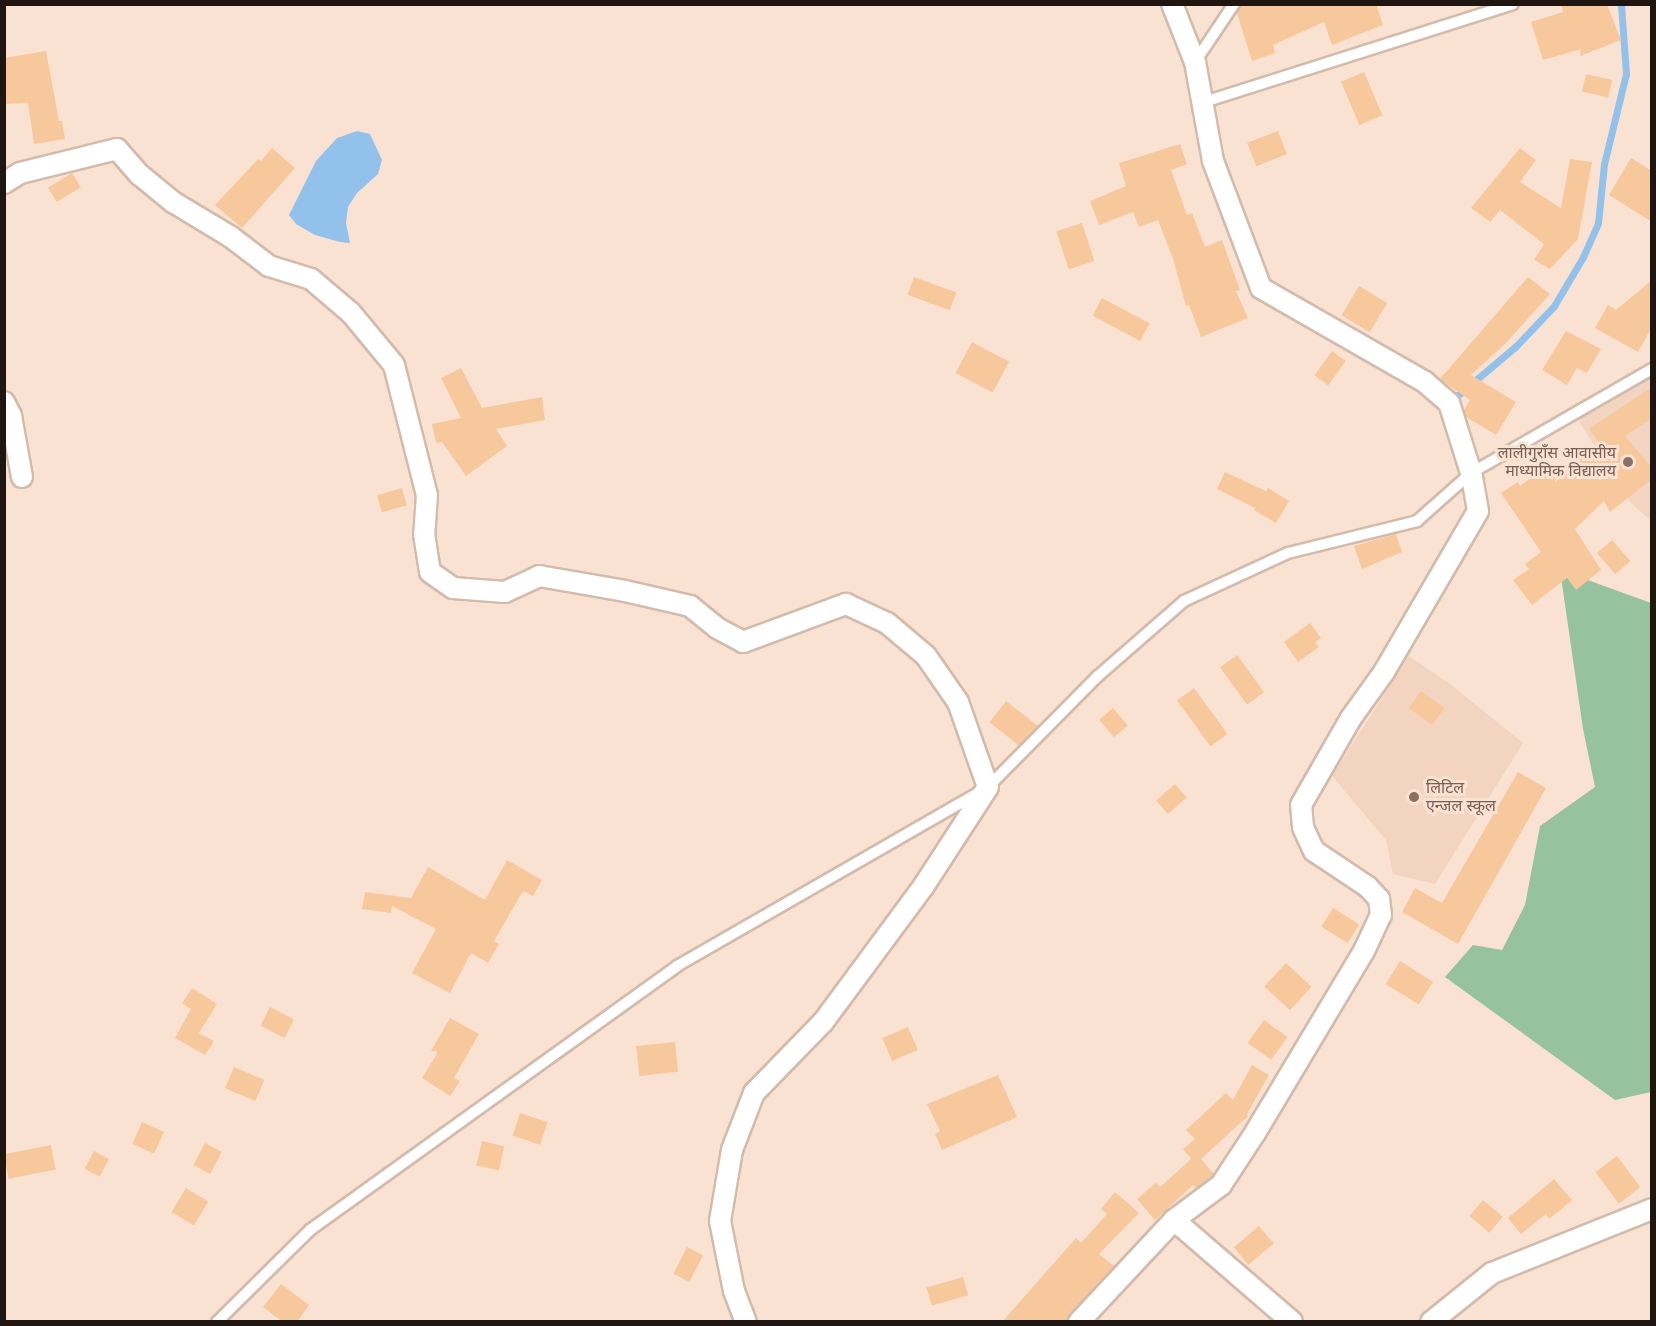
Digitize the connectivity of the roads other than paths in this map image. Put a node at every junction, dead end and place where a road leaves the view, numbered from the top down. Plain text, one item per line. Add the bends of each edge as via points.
1 (1172, 4) edge
2 (1234, 4) edge
3 (1513, 4) edge
4 (1195, 62) junction
5 (1201, 103) junction
6 (4, 183) edge
7 (1652, 369) edge
8 (4, 402) edge
9 (1471, 472) junction
10 (22, 477) dead end
11 (988, 787) junction
12 (1652, 1209) edge
13 (1174, 1221) junction
14 (216, 1322) edge
15 (746, 1322) edge
16 (1079, 1322) edge
17 (1292, 1322) edge
18 (1431, 1322) edge

1 - 4 street
2 - 4 lane
3 - 5 lane
4 - 5 street
5 - 9 street via 1213,161 1261,288 1425,382 1449,403
6 - 11 street via 20,173 117,149 140,175 173,202 231,237 269,266 311,279 351,313 394,365 427,495 424,534 430,572 453,588 505,592 539,576 625,591 690,606 717,628 743,642 846,604 887,623 926,656 958,702
7 - 9 lane
8 - 10 street via 11,416
9 - 11 lane via 1418,521 1288,553 1184,601 1098,676
9 - 13 street via 1478,512 1301,805 1303,827 1314,851 1368,887 1379,898 1381,915 1364,951 1221,1185
11 - 14 lane via 677,966 310,1230
11 - 15 street via 922,887 823,1022 754,1093 732,1150 720,1221 734,1291
12 - 18 street via 1492,1273
13 - 16 street
13 - 17 street

